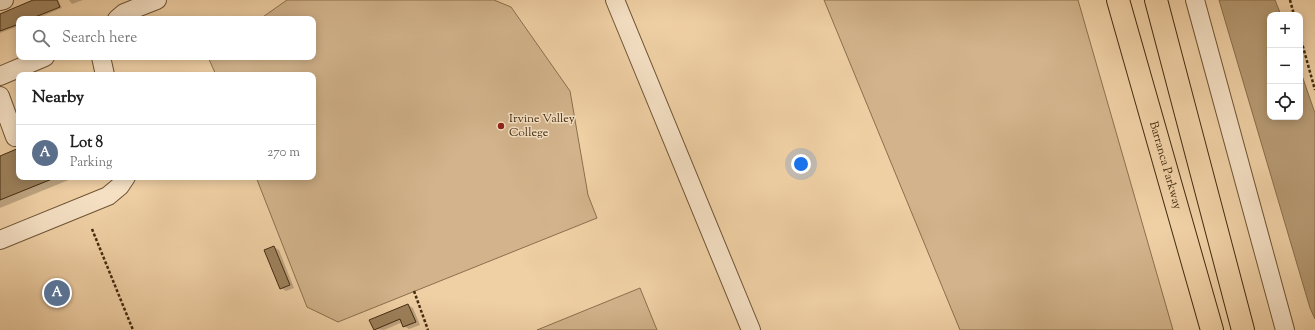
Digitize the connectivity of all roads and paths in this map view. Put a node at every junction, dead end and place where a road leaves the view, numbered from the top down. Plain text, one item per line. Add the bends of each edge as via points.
1 (4, 0) edge
2 (157, 0) edge
3 (615, 0) edge
4 (1118, 0) edge
5 (1156, 0) edge
6 (1195, 0) edge
7 (1290, 0) edge
8 (0, 2) edge
9 (1293, 12) edge
10 (120, 16) edge
11 (1303, 47) edge
12 (38, 60) edge
13 (102, 60) edge
14 (104, 72) edge
15 (0, 76) edge
16 (1315, 90) edge
17 (0, 96) edge
18 (15, 136) dead end
19 (124, 180) edge
20 (92, 229) dead end
21 (0, 240) edge
22 (414, 291) dead end
23 (133, 330) edge
24 (428, 330) edge
25 (751, 330) edge
26 (1212, 330) edge
27 (1243, 330) edge
28 (1284, 330) edge

1 - 8 street
2 - 10 street
3 - 25 street
4 - 26 main road, Barranca Parkway
5 - 27 main road
6 - 28 street
7 - 9 path
11 - 16 path
12 - 15 street
13 - 14 street
17 - 18 street
19 - 21 street via 108,196
20 - 23 path
22 - 24 path

